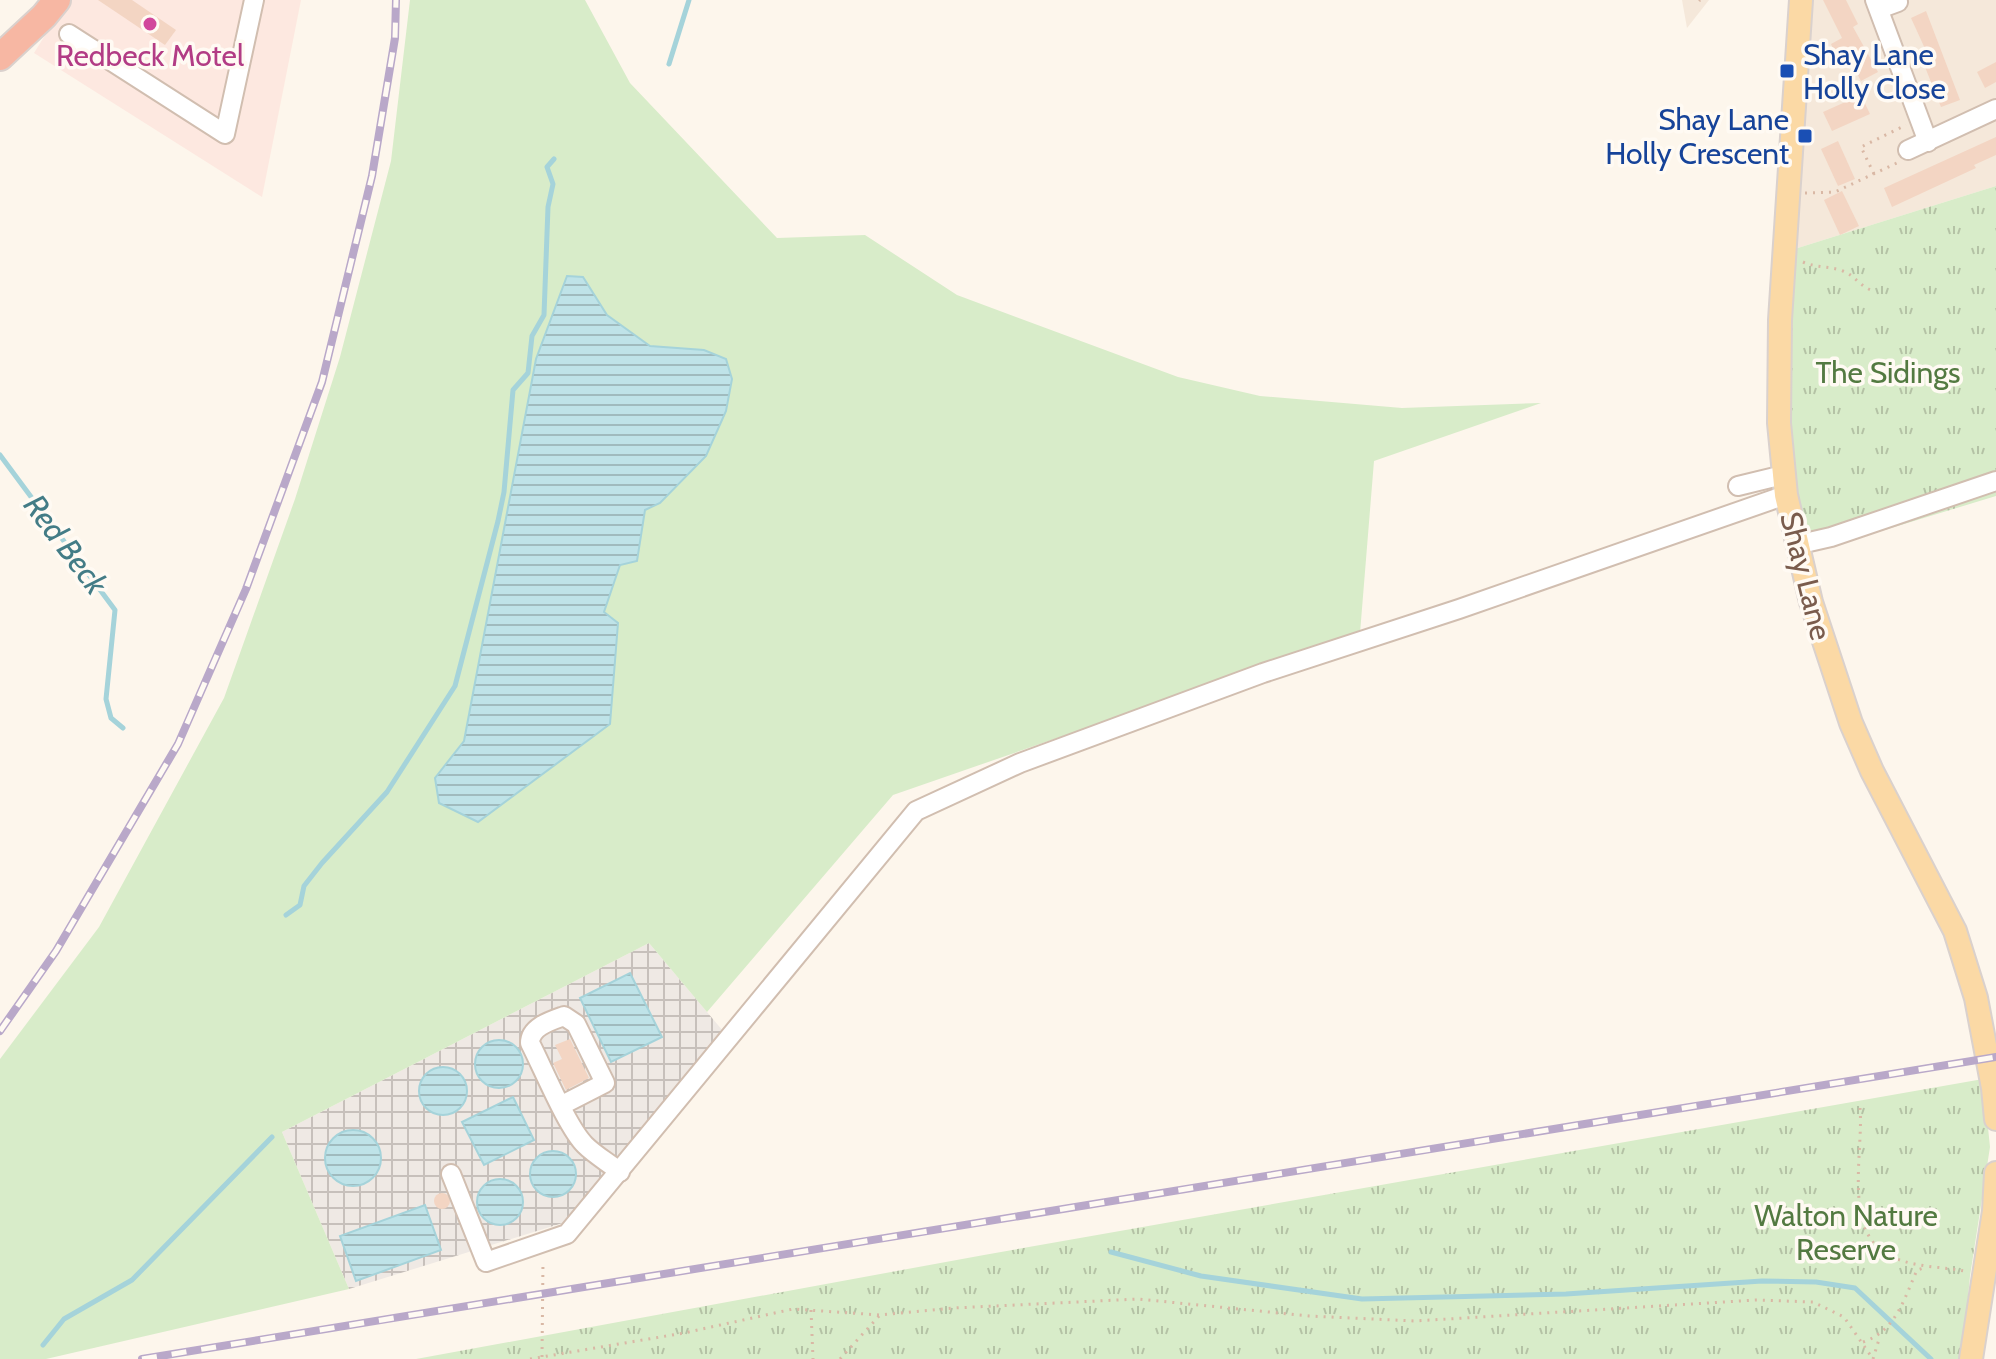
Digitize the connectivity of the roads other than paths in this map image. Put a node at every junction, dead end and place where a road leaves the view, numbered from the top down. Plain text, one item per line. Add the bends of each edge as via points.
1 (57, 0) edge
2 (254, 0) edge
3 (1801, 0) edge
4 (1898, 2) edge
5 (1877, 5) edge
6 (69, 34) dead end
7 (0, 57) edge
8 (1996, 109) edge
9 (1928, 142) junction
10 (1908, 150) road end
11 (1996, 481) edge
12 (1784, 485) junction
13 (1738, 486) dead end
14 (1796, 545) junction
15 (562, 1105) junction
16 (1996, 1119) edge
17 (620, 1172) junction
18 (1996, 1173) edge
19 (451, 1174) dead end
20 (1971, 1359) edge

1 - 7 highway
2 - 6 street via 225,134
3 - 12 main road, Shay Lane via 1779,335
4 - 5 street
5 - 9 street
8 - 9 street
9 - 10 street
11 - 14 street
12 - 13 street
12 - 14 main road, Shay Lane
12 - 17 street via 1459,609 1248,678 1020,763 916,811
14 - 16 main road, Shay Lane via 1851,723 1955,931 1976,998
15 - 15 street via 530,1039 535,1030 564,1016 576,1024 605,1083
15 - 17 street via 584,1145
17 - 19 street via 567,1234 486,1262
18 - 20 main road

